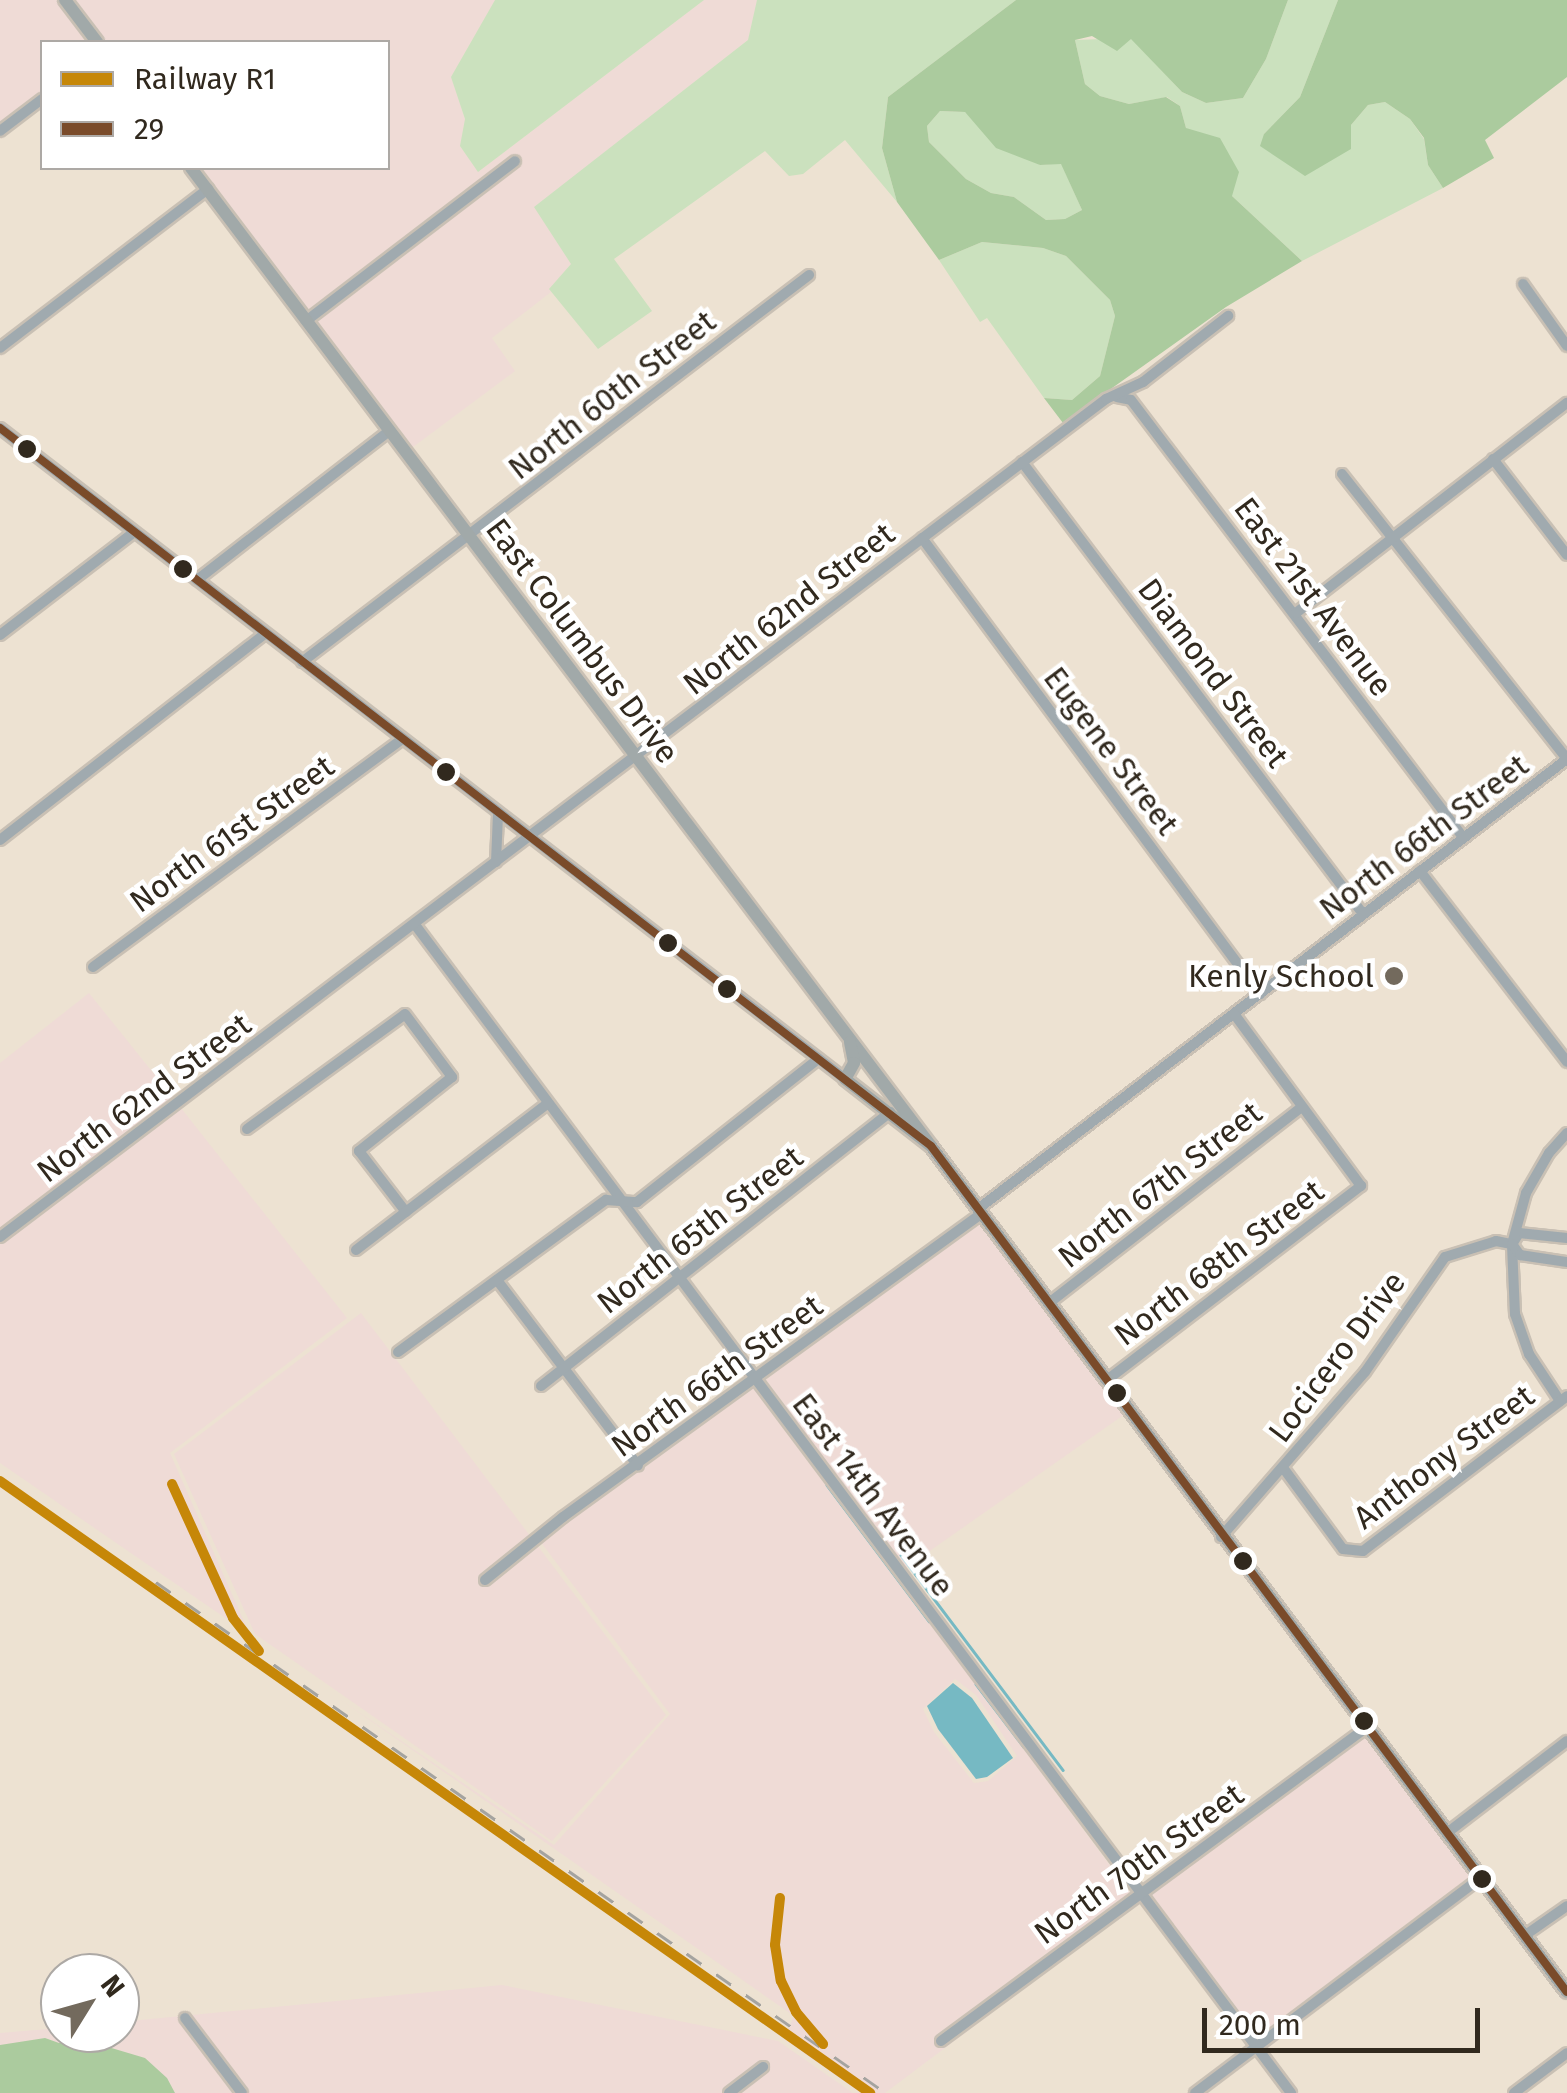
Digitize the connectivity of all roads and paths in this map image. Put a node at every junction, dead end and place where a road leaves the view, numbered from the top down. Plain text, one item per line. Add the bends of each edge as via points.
1 (65, 0) edge
2 (95, 40) edge
3 (40, 100) edge
4 (0, 131) edge
5 (515, 161) dead end
6 (194, 170) edge
7 (208, 188) junction
8 (808, 275) dead end
9 (1523, 284) dead end
10 (1228, 316) dead end
11 (306, 321) junction
12 (1567, 346) edge
13 (0, 348) edge
14 (1116, 396) junction
15 (1567, 404) edge
16 (0, 428) edge
17 (388, 432) junction
18 (1493, 459) junction
19 (1022, 462) junction
20 (1342, 474) dead end
21 (133, 533) junction
22 (469, 538) junction
23 (922, 538) junction
24 (1394, 538) junction
25 (1567, 555) edge
26 (197, 580) junction
27 (1296, 614) junction
28 (265, 634) junction
29 (0, 636) edge
30 (302, 662) junction
31 (400, 740) junction
32 (636, 758) junction
33 (1567, 759) edge
34 (498, 814) junction
35 (529, 838) junction
36 (1463, 838) junction
37 (0, 840) edge
38 (496, 863) junction
39 (1420, 871) junction
40 (1363, 914) junction
41 (416, 926) junction
42 (93, 967) dead end
43 (1260, 994) junction
44 (1234, 1014) junction
45 (846, 1035) junction
46 (818, 1059) junction
47 (1567, 1062) edge
48 (845, 1079) junction
49 (889, 1088) junction
50 (548, 1103) junction
51 (1302, 1107) junction
52 (890, 1112) junction
53 (247, 1129) dead end
54 (1567, 1133) edge
55 (931, 1146) junction
56 (623, 1202) junction
57 (980, 1211) junction
58 (406, 1212) junction
59 (0, 1237) edge
60 (1567, 1238) edge
61 (1512, 1244) junction
62 (356, 1250) dead end
63 (1567, 1262) edge
64 (680, 1279) junction
65 (496, 1280) junction
66 (1049, 1302) junction
67 (398, 1352) dead end
68 (564, 1368) junction
69 (756, 1378) junction
70 (1107, 1380) junction
71 (541, 1386) dead end
72 (1564, 1399) edge
73 (638, 1466) junction
74 (1284, 1469) junction
75 (1221, 1537) junction
76 (485, 1580) dead end
77 (1367, 1726) junction
78 (1567, 1741) edge
79 (1447, 1833) junction
80 (1480, 1878) junction
81 (1139, 1894) junction
82 (1567, 1906) edge
83 (1524, 1936) junction
84 (1567, 1992) edge
85 (185, 2018) dead end
86 (941, 2041) dead end
87 (1255, 2048) junction
88 (1567, 2053) edge
89 (763, 2067) dead end
90 (242, 2093) edge
91 (729, 2093) edge
92 (1195, 2093) edge
93 (1291, 2093) edge
94 (1514, 2093) edge

1 - 2 main road
3 - 4 street
5 - 11 street
6 - 7 main road, East Columbus Drive
7 - 11 main road, East Columbus Drive
7 - 13 street
8 - 22 street, North 60th Street
9 - 12 street
10 - 14 street, North 62nd Street
11 - 17 main road, East Columbus Drive
14 - 19 street, North 62nd Street
14 - 27 street, East 21st Avenue via 1130,400
15 - 18 street
16 - 21 street
17 - 22 main road, East Columbus Drive
17 - 26 street
18 - 24 street
18 - 25 street
19 - 23 street, North 62nd Street
19 - 40 street, Diamond Street
20 - 24 street
21 - 26 street
21 - 29 street
22 - 30 street, North 60th Street
22 - 32 main road, East Columbus Drive
23 - 32 street, North 62nd Street
23 - 43 street, Eugene Street
24 - 27 street
24 - 33 street
26 - 28 street
27 - 36 street, East 21st Avenue
28 - 30 street
28 - 37 street
30 - 31 street
31 - 34 street
31 - 42 street, North 61st Street
32 - 35 street, North 62nd Street
32 - 45 main road, East Columbus Drive
33 - 36 street, North 66th Street
34 - 35 street
34 - 38 street
35 - 38 street, North 62nd Street
35 - 46 street
36 - 39 street, North 66th Street
38 - 41 street, North 62nd Street
39 - 40 street, North 66th Street
39 - 47 street
40 - 43 street, North 66th Street
41 - 50 street, East 14th Avenue
41 - 59 street, North 62nd Street
43 - 44 street, North 66th Street
44 - 51 street
44 - 57 street, North 66th Street
45 - 48 main road via 854,1063
45 - 49 main road, East Columbus Drive
46 - 48 street
46 - 56 street via 637,1202
48 - 52 main road
49 - 52 main road
49 - 55 main road, East Columbus Drive
50 - 56 street, East 14th Avenue
50 - 58 street
51 - 66 street, North 67th Street
51 - 70 street, North 68th Street via 1361,1186
52 - 55 main road
52 - 64 street, North 65th Street
53 - 58 street via 405,1014 452,1078 359,1151
54 - 61 street via 1526,1193
55 - 57 main road
56 - 64 street, East 14th Avenue
56 - 65 street via 606,1200
57 - 66 main road
57 - 69 street, North 66th Street
58 - 62 street
60 - 61 street, Locicero Drive via 1519,1234
61 - 63 street, Locicero Drive via 1520,1255
61 - 72 street via 1515,1314 1528,1354
61 - 74 street, Locicero Drive via 1478,1244 1445,1258 1365,1372
64 - 68 street, North 65th Street
64 - 69 street, East 14th Avenue
65 - 67 street
65 - 68 street
66 - 70 main road
68 - 71 street, North 65th Street
68 - 73 street
69 - 73 street, North 66th Street
69 - 81 street, East 14th Avenue
70 - 75 main road
72 - 74 street, Anthony Street via 1363,1552 1350,1552
73 - 76 street, North 66th Street
74 - 75 street, Locicero Drive
75 - 77 main road
77 - 79 main road
77 - 81 street, North 70th Street
78 - 79 street
79 - 80 main road
80 - 83 main road
80 - 87 street
81 - 86 street, North 70th Street
81 - 87 street, East 14th Avenue
82 - 83 street
83 - 84 main road
85 - 90 street
87 - 92 street
87 - 93 street, East 14th Avenue
88 - 94 street
89 - 91 street

